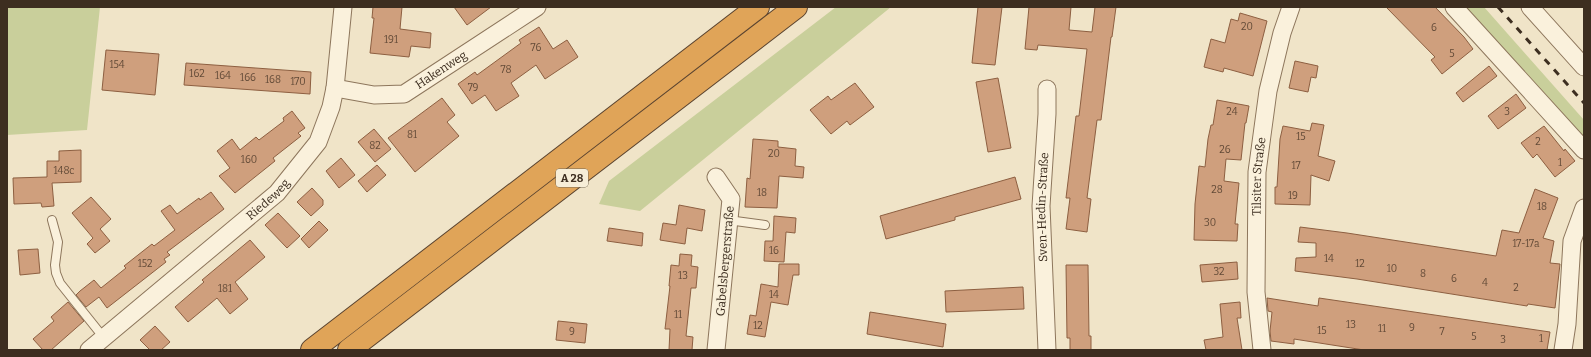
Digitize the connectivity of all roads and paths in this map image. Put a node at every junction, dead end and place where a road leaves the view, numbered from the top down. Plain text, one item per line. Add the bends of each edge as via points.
1 (343, 7) edge
2 (537, 7) edge
3 (758, 7) edge
4 (796, 7) edge
5 (1291, 7) edge
6 (1454, 7) edge
7 (1530, 7) edge
8 (1584, 67) edge
9 (335, 88) junction
10 (1047, 89) dead end
11 (1584, 150) edge
12 (716, 177) dead end
13 (1584, 208) edge
14 (52, 220) dead end
15 (728, 220) junction
16 (765, 225) dead end
17 (104, 338) junction
18 (89, 350) edge
19 (312, 350) edge
20 (349, 350) edge
21 (716, 350) edge
22 (1047, 350) edge
23 (1262, 350) edge
24 (1563, 350) edge

1 - 9 street, Riedeweg
2 - 9 street, Hakenweg via 404,94 374,95
3 - 19 highway, A 28
4 - 20 highway, A 28
5 - 23 street, Tilsiter Straße via 1268,90 1257,172 1256,292
6 - 11 street
7 - 8 street
9 - 17 street, Riedeweg via 318,142 277,193
10 - 22 street, Sven-Hedin-Straße via 1041,206
12 - 15 street, Gabelsbergerstraße via 730,199
13 - 24 street via 1572,241
14 - 17 lane via 58,242 56,273 60,283
15 - 16 lane
15 - 21 street, Gabelsbergerstraße
17 - 18 street, Riedeweg

